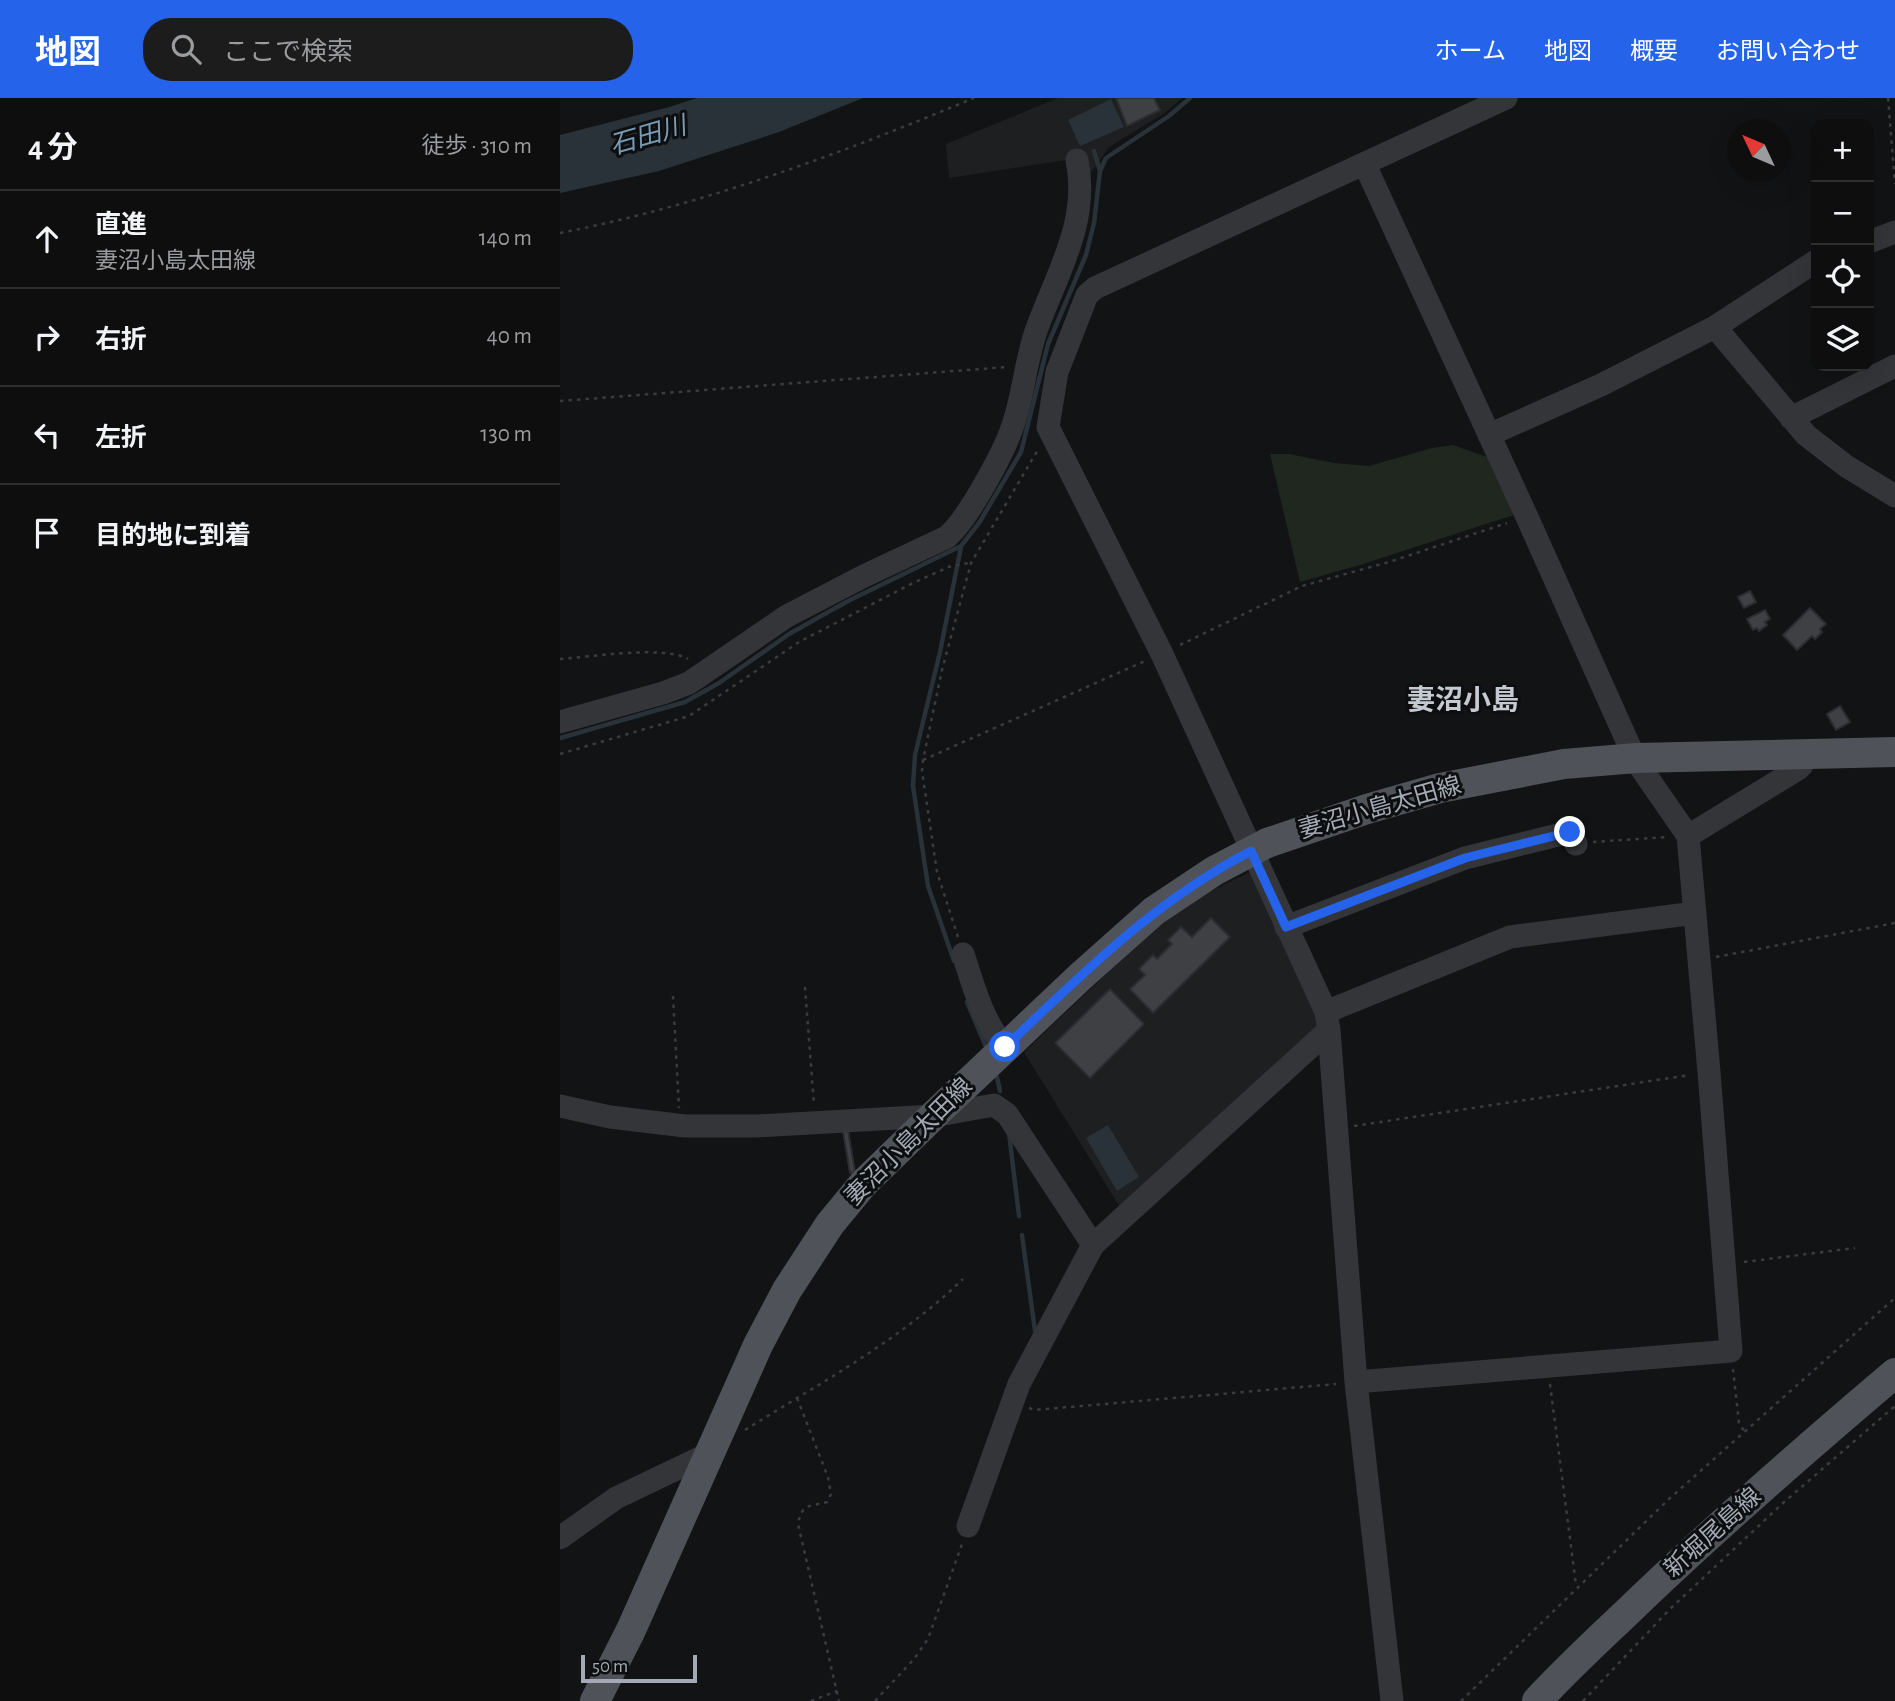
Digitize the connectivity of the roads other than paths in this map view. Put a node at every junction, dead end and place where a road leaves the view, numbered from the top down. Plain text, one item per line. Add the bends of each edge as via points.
1 (1506, 98) edge
2 (1077, 160) dead end
3 (1365, 165) junction
4 (1895, 232) edge
5 (1874, 240) edge
6 (1811, 264) edge
7 (1715, 327) junction
8 (1895, 366) edge
9 (1791, 418) junction
10 (1489, 435) junction
11 (1895, 496) edge
12 (560, 722) edge
13 (1895, 752) edge
14 (1805, 755) junction
15 (1636, 758) junction
16 (1688, 836) junction
17 (1576, 844) road end
18 (1251, 851) junction
19 (1695, 913) junction
20 (1286, 927) junction
21 (963, 954) road end
22 (1327, 1021) junction
23 (1005, 1047) junction
24 (560, 1106) edge
25 (933, 1116) junction
26 (1093, 1245) junction
27 (1895, 1373) edge
28 (1356, 1382) junction
29 (710, 1453) junction
30 (968, 1526) road end
31 (560, 1538) edge
32 (595, 1701) edge
33 (1392, 1701) edge
34 (1537, 1701) edge

1 - 3 street
2 - 12 street via 1080,202 1076,227 1037,328 1013,426 954,530 787,616 689,683
3 - 10 street
3 - 18 street via 1095,288 1087,295 1057,372 1048,427 1161,654
4 - 5 street
6 - 7 street
7 - 9 street
7 - 10 street
8 - 9 street
9 - 11 street via 1846,466
10 - 15 street
13 - 14 main road, 妻沼小島太田線
14 - 15 main road, 妻沼小島太田線
14 - 16 street via 1798,769
15 - 16 street
15 - 18 main road, 妻沼小島太田線 via 1542,767 1440,788 1287,835
16 - 19 street
17 - 20 street via 1570,832 1465,858
18 - 20 street
18 - 23 main road, 妻沼小島太田線 via 1154,911
19 - 22 street via 1510,937
19 - 28 street via 1731,1351
20 - 22 street
21 - 23 street via 982,1010
22 - 26 street
22 - 28 street
23 - 25 main road, 妻沼小島太田線
24 - 25 street via 680,1125 815,1124
25 - 26 street via 994,1105 1007,1114
25 - 29 main road, 妻沼小島太田線 via 846,1202 812,1248 762,1336
26 - 30 street via 1019,1384
27 - 34 main road, 新堀尾島線 via 1684,1559
28 - 33 street
29 - 31 street via 616,1498
29 - 32 main road, 妻沼小島太田線

